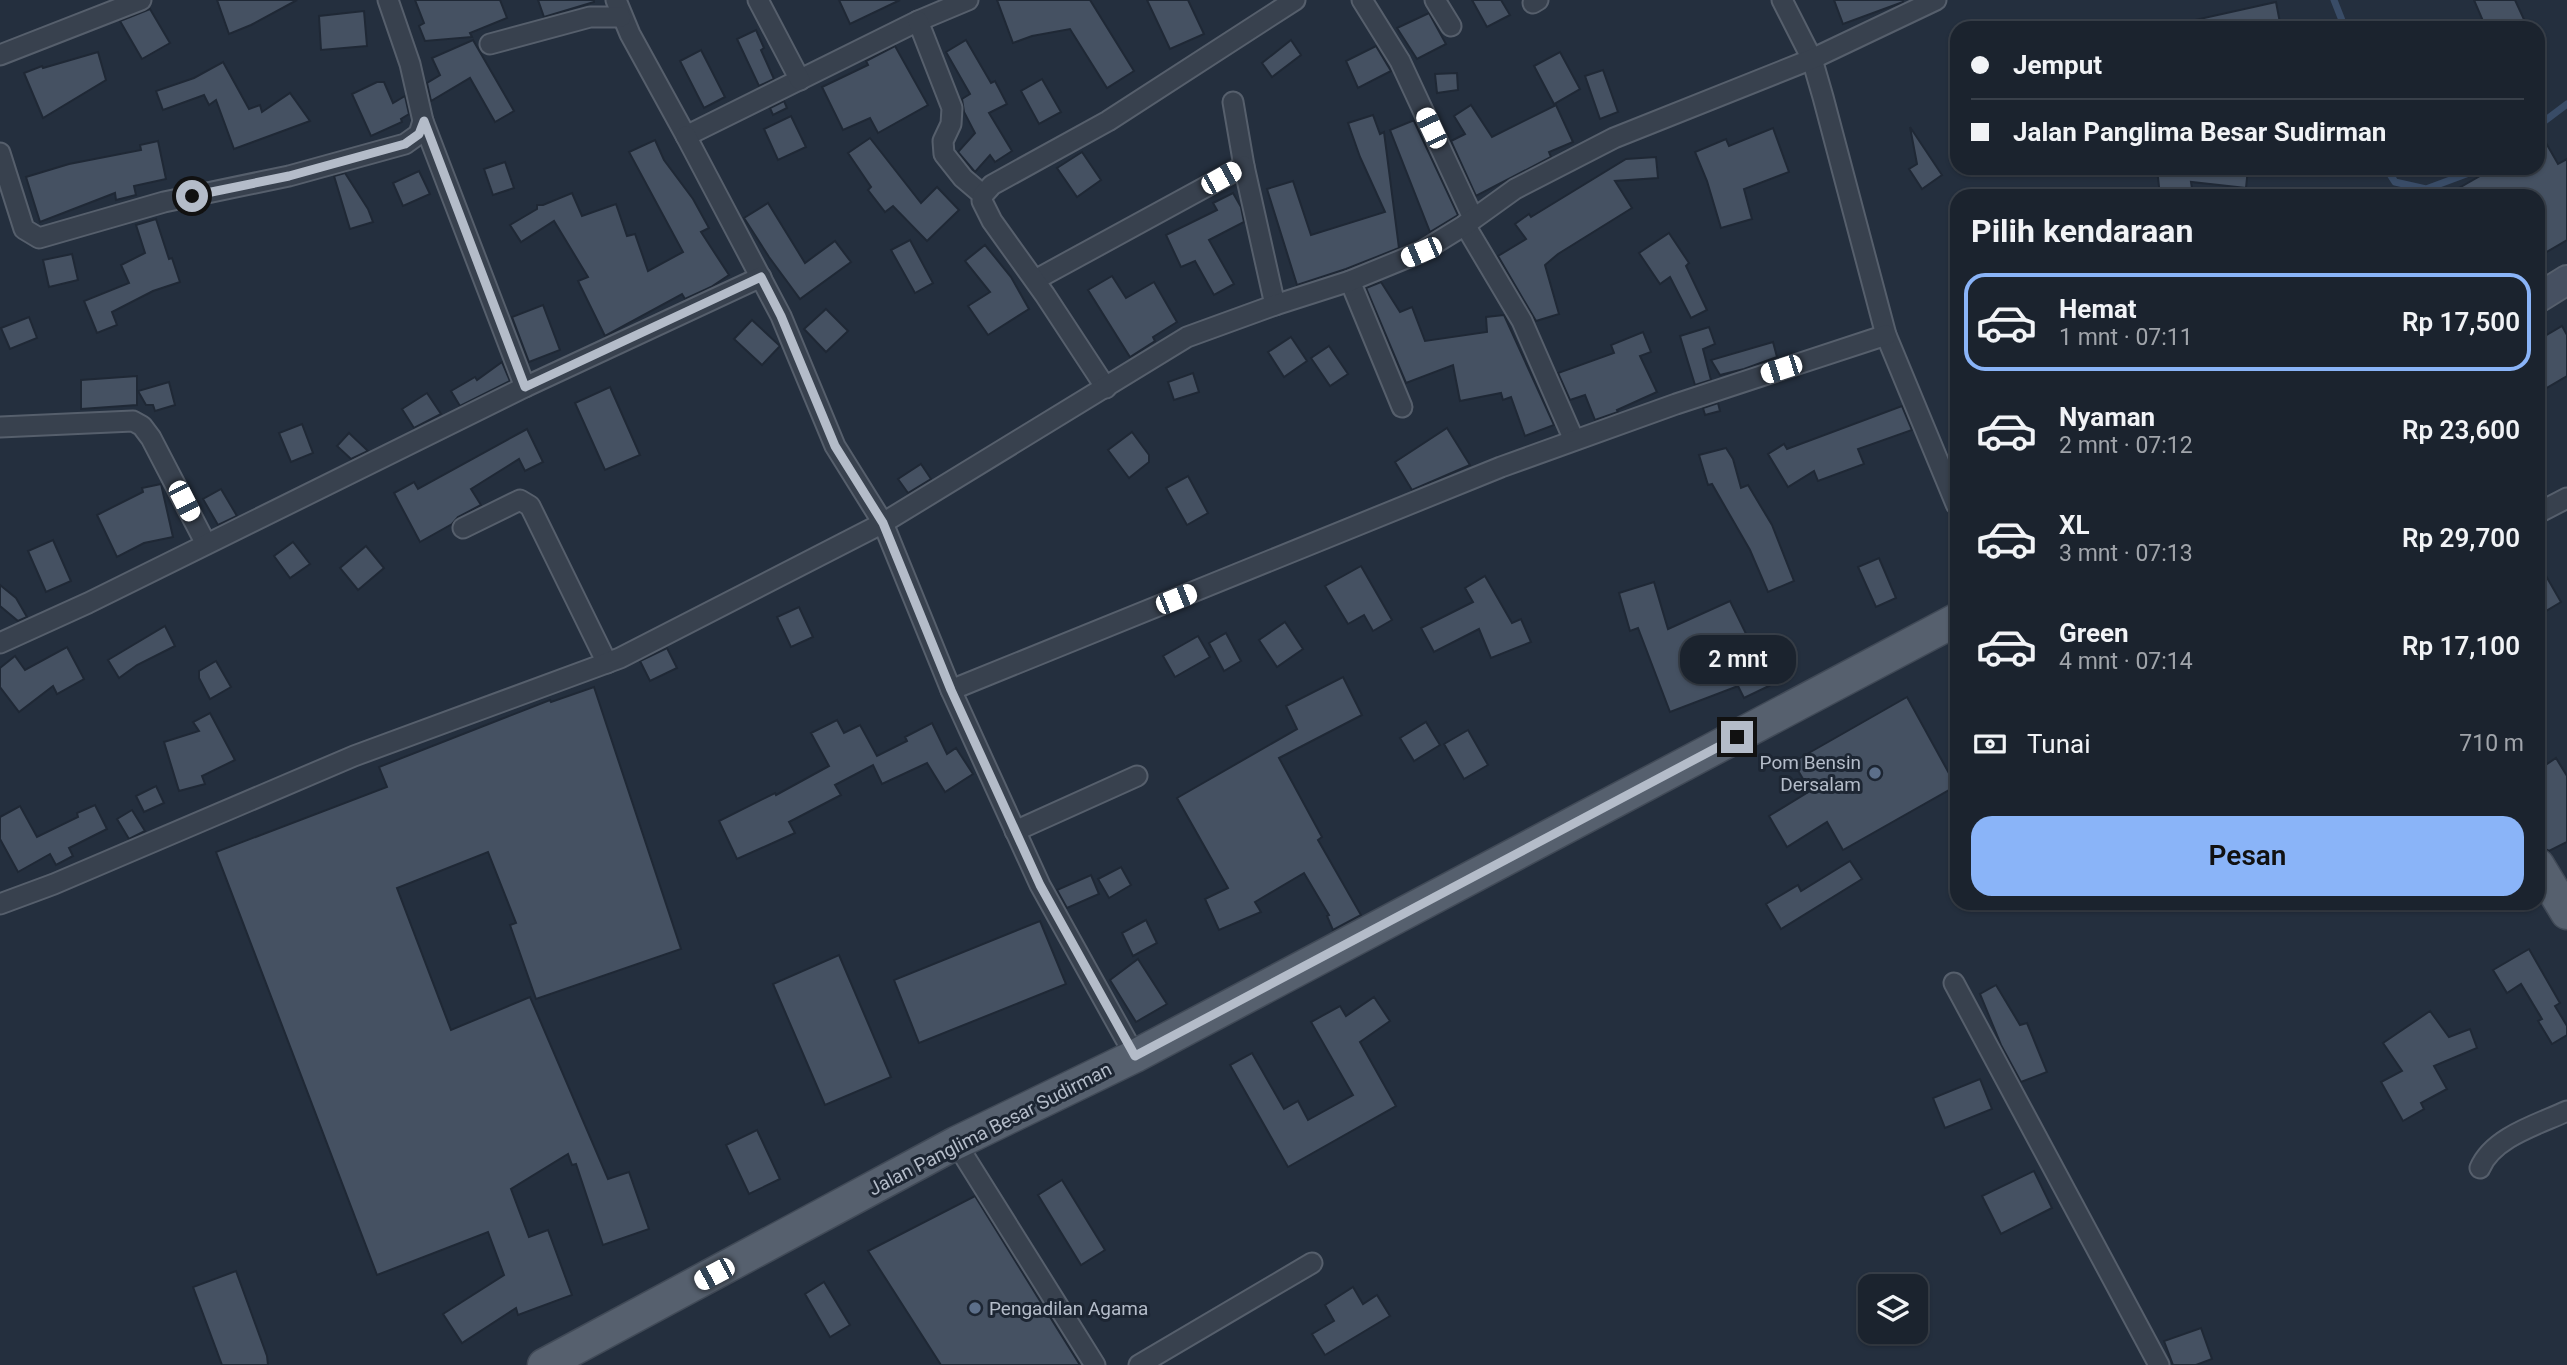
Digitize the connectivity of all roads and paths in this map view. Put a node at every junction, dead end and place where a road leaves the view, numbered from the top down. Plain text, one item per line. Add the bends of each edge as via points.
1 (141, 0) edge
2 (388, 0) edge
3 (758, 0) edge
4 (968, 0) edge
5 (1295, 0) edge
6 (1362, 0) edge
7 (1435, 0) edge
8 (1782, 0) edge
9 (1936, 0) edge
10 (619, 9) edge
11 (918, 21) junction
12 (1451, 26) dead end
13 (489, 44) dead end
14 (0, 55) edge
15 (1812, 59) junction
16 (800, 80) junction
17 (1233, 102) dead end
18 (424, 121) junction
19 (686, 136) junction
20 (0, 153) edge
21 (1244, 166) junction
22 (983, 195) junction
23 (1469, 222) junction
24 (761, 277) junction
25 (1035, 280) junction
26 (1350, 281) junction
27 (2567, 281) edge
28 (2545, 294) edge
29 (1275, 305) junction
30 (1886, 335) junction
31 (525, 387) junction
32 (1105, 387) junction
33 (1402, 407) dead end
34 (0, 427) edge
35 (1574, 440) junction
36 (1950, 490) edge
37 (2567, 498) edge
38 (2545, 509) edge
39 (883, 523) junction
40 (463, 528) dead end
41 (206, 544) junction
42 (1950, 623) edge
43 (0, 643) edge
44 (607, 663) junction
45 (951, 690) junction
46 (1137, 776) dead end
47 (1015, 831) junction
48 (2545, 876) edge
49 (0, 904) edge
50 (2565, 907) edge
51 (1954, 983) dead end
52 (1135, 1056) junction
53 (2567, 1111) edge
54 (956, 1143) junction
55 (2480, 1168) dead end
56 (1312, 1263) dead end
57 (544, 1365) edge
58 (1095, 1365) edge
59 (1139, 1365) edge
60 (2160, 1365) edge

1 - 14 street
2 - 18 street
3 - 16 street
4 - 11 street
5 - 22 street via 1108,121 992,185
6 - 23 street via 1400,61
7 - 12 street
8 - 15 street
9 - 15 street
10 - 13 street
10 - 19 street
11 - 16 street
11 - 22 street via 952,108 944,154
15 - 23 street via 1614,138 1515,189
15 - 30 street
16 - 19 street
17 - 21 street
18 - 20 street via 419,134 405,144 289,176 164,202 39,238 24,229
18 - 31 street
19 - 24 street
21 - 25 street
21 - 29 street
22 - 25 street via 992,220
23 - 26 street via 1421,252
23 - 35 street via 1522,321
24 - 31 street
24 - 39 street via 835,446
25 - 32 street
26 - 29 street
26 - 33 street
27 - 28 main road
29 - 32 street via 1187,337
30 - 35 street
30 - 36 street
31 - 41 street
32 - 39 street
34 - 41 street via 108,420 142,426
35 - 45 street
37 - 38 street
39 - 44 street
39 - 45 street
40 - 44 street via 520,500 530,506
41 - 43 street
42 - 52 main road, Jalan Panglima Besar Sudirman
44 - 49 street via 354,756
45 - 47 street
46 - 47 street
47 - 52 street
48 - 50 main road
51 - 60 street
52 - 54 main road, Jalan Panglima Besar Sudirman
53 - 55 street via 2505,1141 2488,1154
54 - 57 main road, Jalan Panglima Besar Sudirman
54 - 58 street
56 - 59 street

